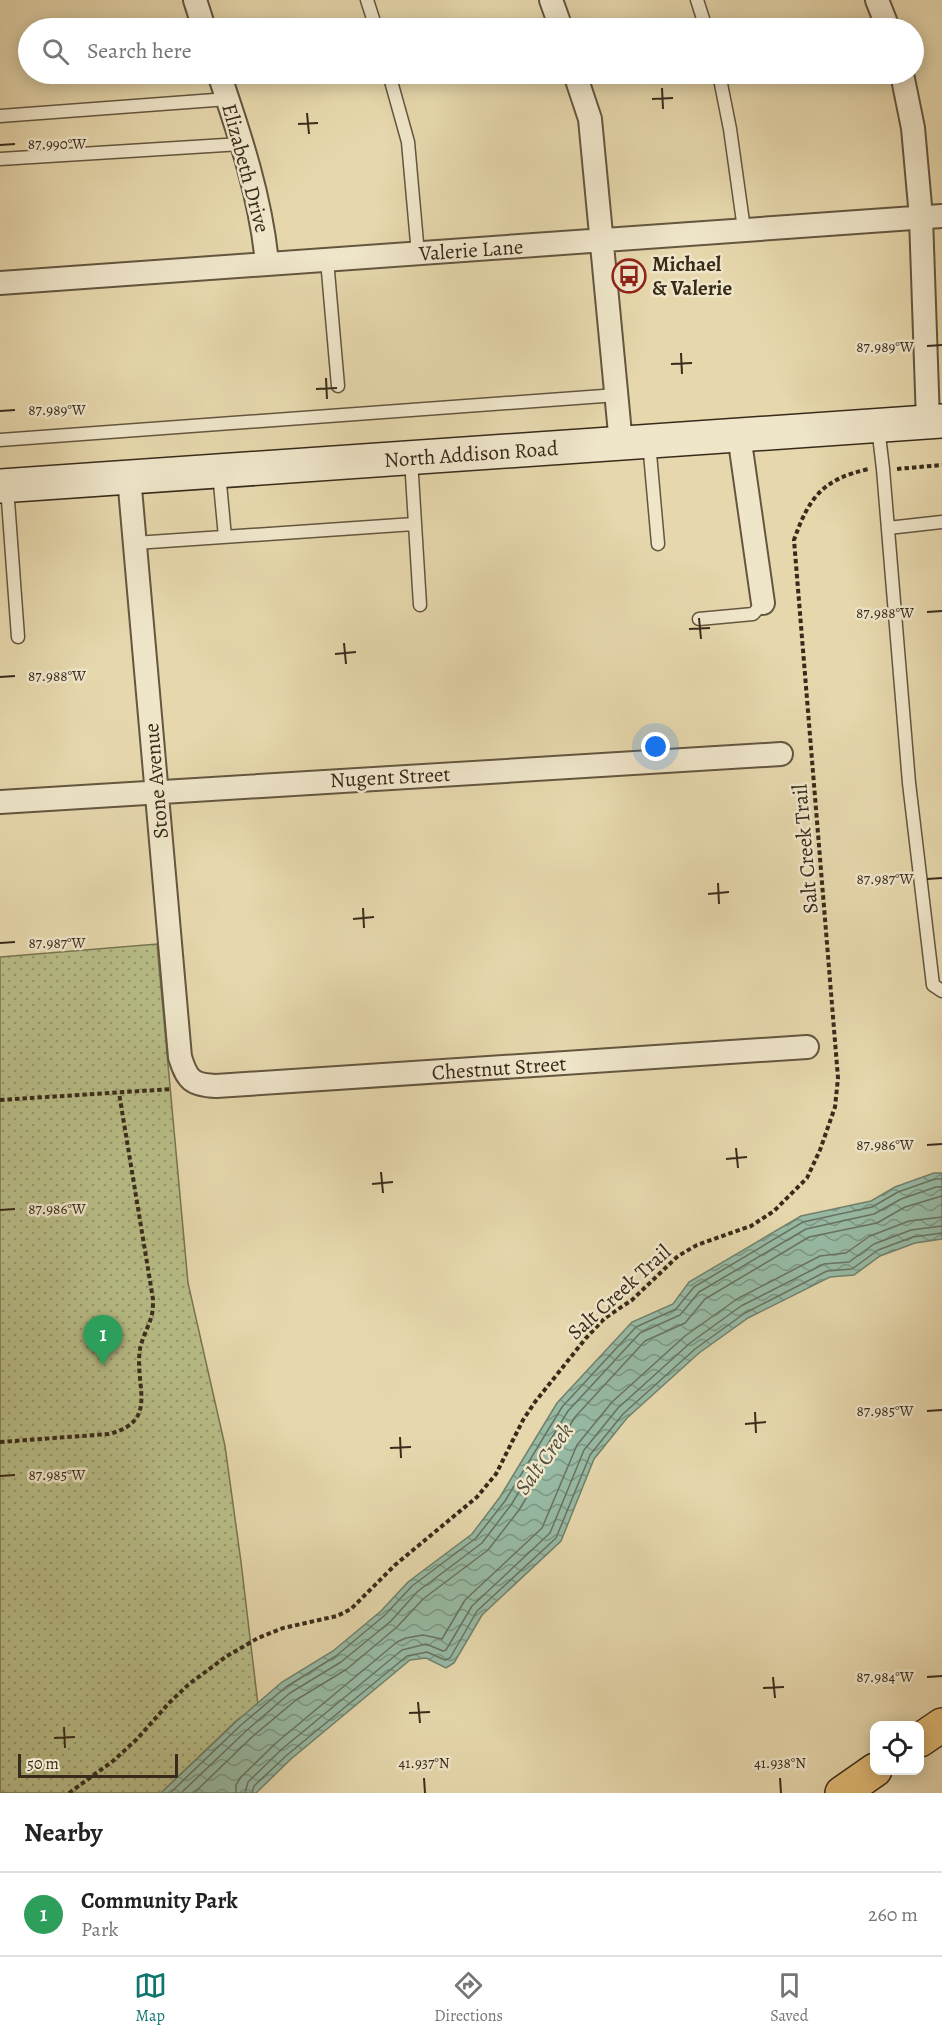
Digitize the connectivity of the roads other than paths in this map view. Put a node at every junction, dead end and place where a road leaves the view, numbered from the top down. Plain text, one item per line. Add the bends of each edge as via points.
1 (195, 0) edge
2 (368, 0) edge
3 (551, 0) edge
4 (697, 0) edge
5 (877, 0) edge
6 (201, 18) edge
7 (373, 18) edge
8 (557, 18) edge
9 (703, 18) edge
10 (884, 18) edge
11 (223, 84) edge
12 (392, 84) edge
13 (578, 84) edge
14 (721, 84) edge
15 (904, 84) edge
16 (228, 99) junction
17 (0, 116) edge
18 (241, 144) junction
19 (0, 159) edge
20 (931, 216) edge
21 (744, 230) junction
22 (603, 240) junction
23 (418, 254) junction
24 (327, 261) junction
25 (267, 263) junction
26 (0, 283) edge
27 (338, 386) dead end
28 (617, 394) junction
29 (935, 421) edge
30 (878, 425) junction
31 (739, 435) junction
32 (0, 440) edge
33 (635, 442) junction
34 (411, 458) junction
35 (219, 471) junction
36 (129, 477) junction
37 (3, 486) edge
38 (942, 522) edge
39 (414, 524) junction
40 (888, 528) junction
41 (225, 537) junction
42 (135, 543) junction
43 (657, 544) dead end
44 (763, 603) joint
45 (420, 605) dead end
46 (699, 619) dead end
47 (18, 637) dead end
48 (781, 754) dead end
49 (157, 791) junction
50 (0, 802) edge
51 (942, 991) edge
52 (807, 1047) dead end
53 (192, 1081) joint
54 (942, 1725) edge
55 (924, 1737) edge
56 (870, 1773) edge
57 (842, 1793) edge

1 - 6 street
2 - 7 lane
3 - 8 street
4 - 9 lane
5 - 10 street
11 - 16 street, Elizabeth Drive
12 - 23 lane via 408,142
13 - 22 street via 590,119
14 - 21 lane
15 - 20 street
16 - 17 lane
16 - 18 street, Elizabeth Drive
18 - 19 lane
18 - 25 street, Elizabeth Drive via 264,228
20 - 21 street, Valerie Lane
20 - 29 street
21 - 22 street, Valerie Lane
22 - 23 street, Valerie Lane
22 - 28 street
23 - 24 street, Valerie Lane
24 - 25 street, Valerie Lane
24 - 27 lane
25 - 26 street, Valerie Lane
28 - 32 lane
28 - 33 street
29 - 30 street, North Addison Road
30 - 31 street, North Addison Road
30 - 40 lane
31 - 33 street, North Addison Road
31 - 44 street
33 - 34 street, North Addison Road
33 - 43 lane
34 - 35 street, North Addison Road
34 - 39 lane
35 - 36 street, North Addison Road
35 - 41 lane
36 - 37 street, North Addison Road
36 - 42 street, Stone Avenue
37 - 47 lane
38 - 40 lane
39 - 41 lane
39 - 45 lane
40 - 51 lane via 909,783 933,985
41 - 42 lane
42 - 49 street, Stone Avenue
44 - 46 lane via 753,614
48 - 49 street, Nugent Street
49 - 50 street, Nugent Street
49 - 53 street, Stone Avenue via 180,1057
52 - 53 street, Chestnut Street via 216,1086
54 - 55 highway
56 - 57 highway

